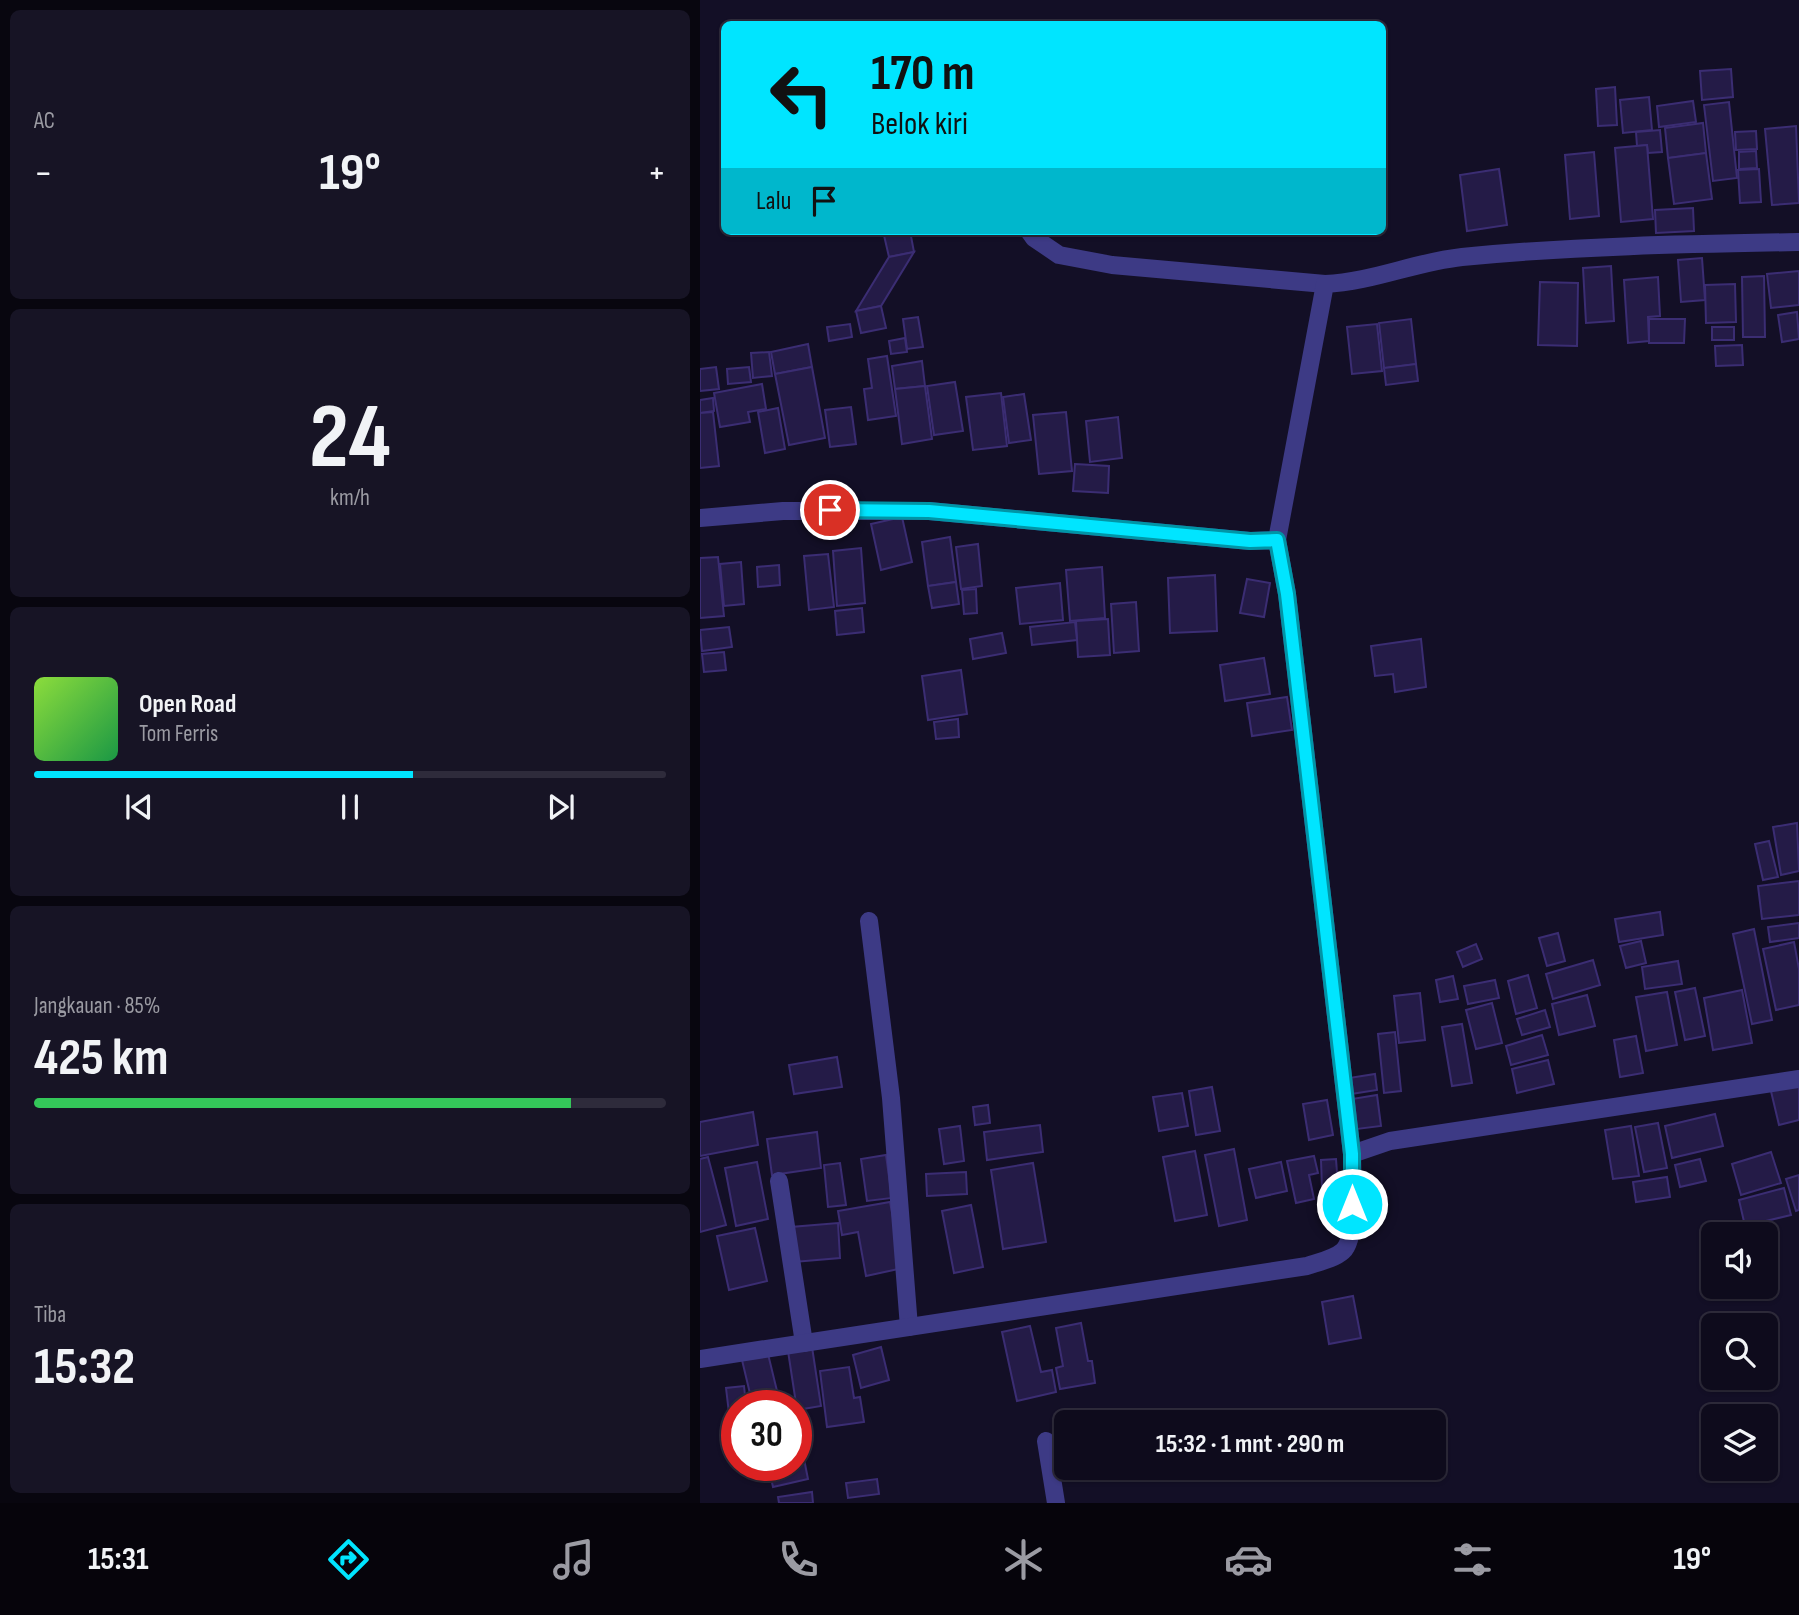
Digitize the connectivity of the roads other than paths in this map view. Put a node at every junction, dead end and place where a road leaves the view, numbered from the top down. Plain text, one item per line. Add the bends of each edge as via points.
1 (1032, 235) edge
2 (1799, 242) edge
3 (1325, 284) junction
4 (700, 519) edge
5 (1277, 540) junction
6 (869, 921) dead end
7 (1799, 1079) edge
8 (1352, 1154) junction
9 (779, 1181) dead end
10 (909, 1327) junction
11 (804, 1343) junction
12 (700, 1359) edge
13 (1046, 1441) dead end
14 (1055, 1503) edge

1 - 3 street via 1059,254 1112,265
2 - 3 street via 1673,244 1459,258
3 - 5 street
4 - 5 street via 783,511 929,511
5 - 8 street
6 - 10 street via 891,1098
7 - 8 street via 1390,1141
8 - 10 street via 1348,1244 1342,1253 1327,1260
9 - 11 street
10 - 11 street
11 - 12 street
13 - 14 street

